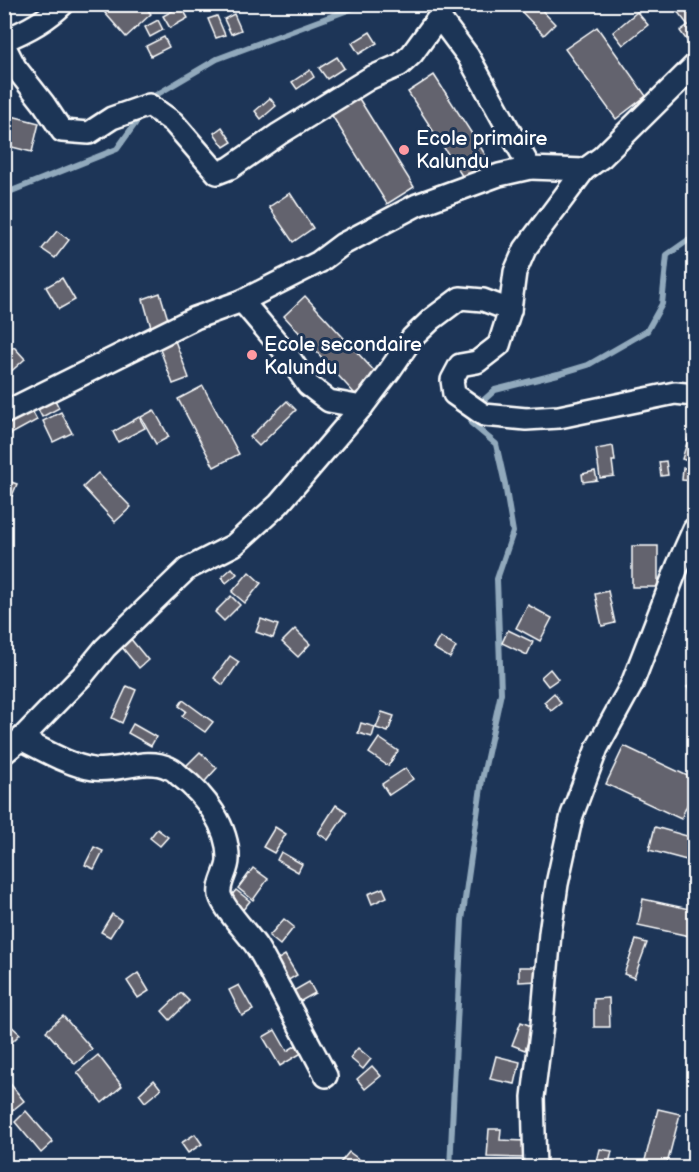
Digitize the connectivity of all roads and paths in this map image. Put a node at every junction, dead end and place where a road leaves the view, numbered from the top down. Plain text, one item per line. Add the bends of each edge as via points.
1 (63, 4) edge
2 (442, 11) edge
3 (4, 43) edge
4 (694, 66) edge
5 (530, 168) junction
6 (584, 170) junction
7 (242, 301) junction
8 (510, 310) junction
9 (694, 395) edge
10 (362, 407) junction
11 (4, 412) edge
12 (694, 529) edge
13 (21, 739) junction
14 (4, 753) edge
15 (326, 1076) dead end
16 (536, 1167) edge

1 - 3 street via 52,15
2 - 3 street via 400,65 370,78 230,168 217,172 173,122 149,105 112,118 89,133 62,131 15,67
2 - 5 street
4 - 6 street
5 - 6 street
5 - 7 street via 417,205
6 - 8 street via 525,249 515,272
7 - 10 street via 308,385 329,401
7 - 11 street via 195,318
8 - 9 street via 499,345 477,362 460,365 452,380 454,394 484,415 559,417 675,393
8 - 10 street via 483,300 460,298 412,338
10 - 13 street via 279,504 234,545 187,569 105,648
12 - 16 street via 632,684 597,748 572,815 551,924 533,1097
13 - 14 street
13 - 15 street via 93,769 156,763 170,768 201,794 213,809 227,845 229,862 220,895 258,948

